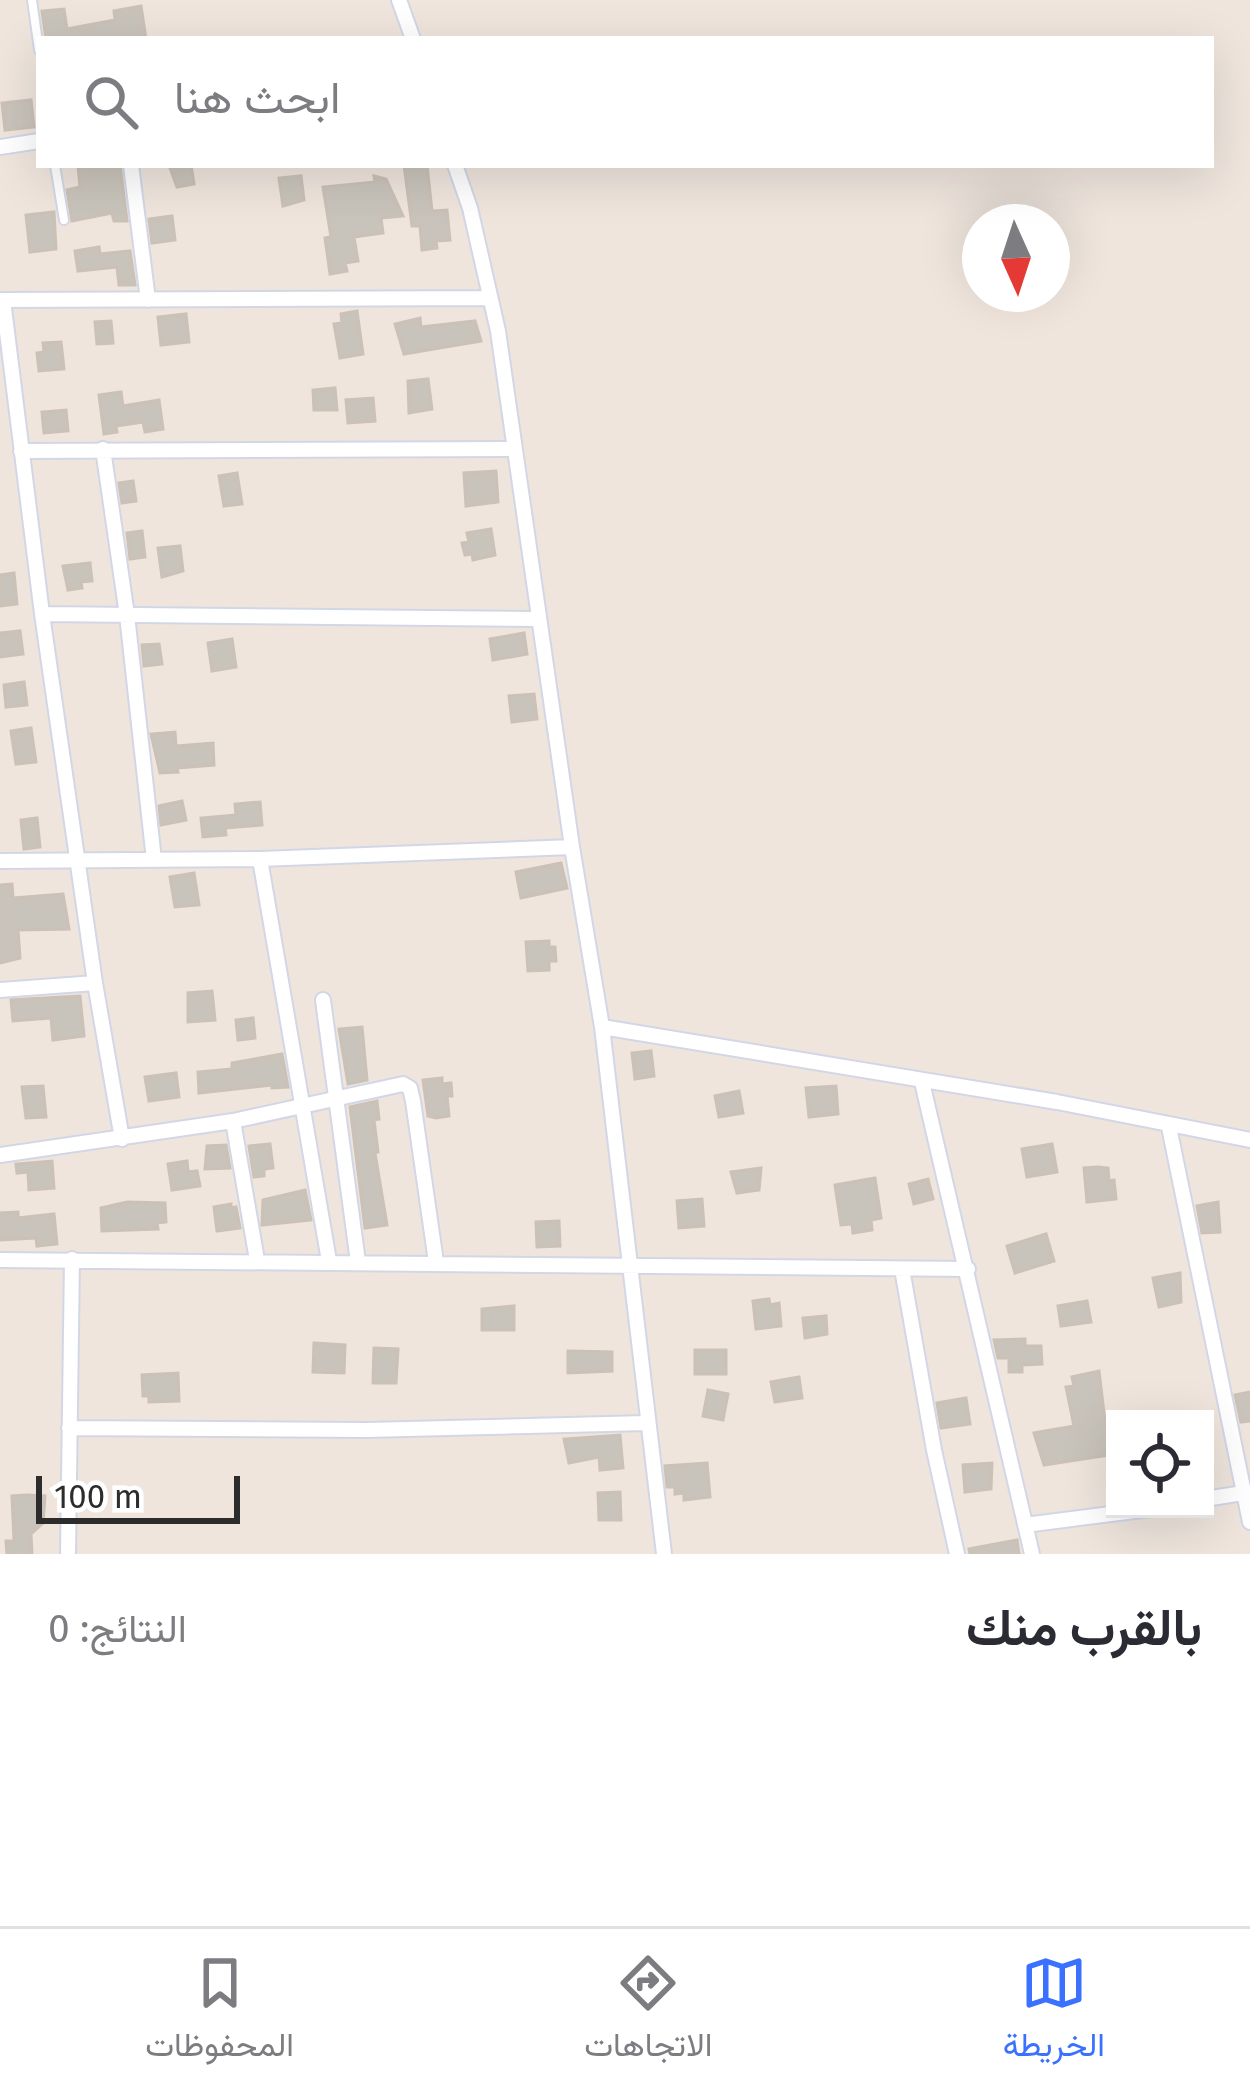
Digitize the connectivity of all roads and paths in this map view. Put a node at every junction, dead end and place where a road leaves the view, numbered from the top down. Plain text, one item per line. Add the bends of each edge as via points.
1 (32, 0) edge
2 (399, 0) edge
3 (37, 36) edge
4 (412, 36) edge
5 (36, 141) edge
6 (0, 147) edge
7 (55, 168) edge
8 (131, 168) edge
9 (456, 168) edge
10 (64, 220) dead end
11 (490, 298) junction
12 (2, 300) edge
13 (148, 300) junction
14 (103, 448) junction
15 (512, 449) junction
16 (21, 451) junction
17 (42, 614) junction
18 (128, 615) junction
19 (539, 619) junction
20 (572, 847) junction
21 (260, 859) junction
22 (154, 860) junction
23 (0, 861) edge
24 (79, 861) junction
25 (95, 983) junction
26 (0, 990) edge
27 (323, 1000) dead end
28 (602, 1027) junction
29 (922, 1082) junction
30 (335, 1097) junction
31 (304, 1107) junction
32 (233, 1121) junction
33 (1169, 1127) junction
34 (122, 1138) junction
35 (1250, 1140) edge
36 (0, 1155) edge
37 (72, 1259) junction
38 (0, 1260) edge
39 (257, 1260) junction
40 (329, 1261) junction
41 (358, 1262) junction
42 (436, 1262) junction
43 (627, 1263) junction
44 (902, 1269) junction
45 (968, 1269) junction
46 (646, 1423) junction
47 (70, 1428) junction
48 (1247, 1493) edge
49 (1214, 1498) edge
50 (1106, 1515) edge
51 (1250, 1522) edge
52 (1025, 1525) junction
53 (68, 1554) edge
54 (664, 1554) edge
55 (957, 1554) edge
56 (1032, 1554) edge

1 - 3 lane
2 - 4 street
5 - 6 street
7 - 10 lane
8 - 13 street
9 - 11 street
11 - 13 street
11 - 15 street
12 - 13 street
12 - 16 street
14 - 15 street
14 - 16 street
14 - 18 street
15 - 19 street
16 - 17 street
17 - 18 street
17 - 24 street
18 - 19 street
18 - 22 street
19 - 20 street
20 - 21 street
20 - 28 street
21 - 22 street
21 - 31 street
22 - 24 street
23 - 24 street
24 - 25 street
25 - 26 street
25 - 34 street
27 - 30 street
28 - 29 street
28 - 43 street
29 - 33 street
29 - 45 street
30 - 31 street
30 - 41 street
30 - 42 street via 410,1088
31 - 32 street
31 - 40 street
32 - 34 street
32 - 39 street
33 - 35 street
33 - 48 street
34 - 36 street
37 - 38 street
37 - 39 street
37 - 47 street
39 - 40 street
40 - 41 street
41 - 42 street
42 - 43 street
43 - 44 street
43 - 46 street
44 - 45 street
44 - 55 street
45 - 52 street
46 - 47 street
46 - 54 street
47 - 53 street
48 - 49 street
48 - 51 street
50 - 52 street
52 - 56 street

